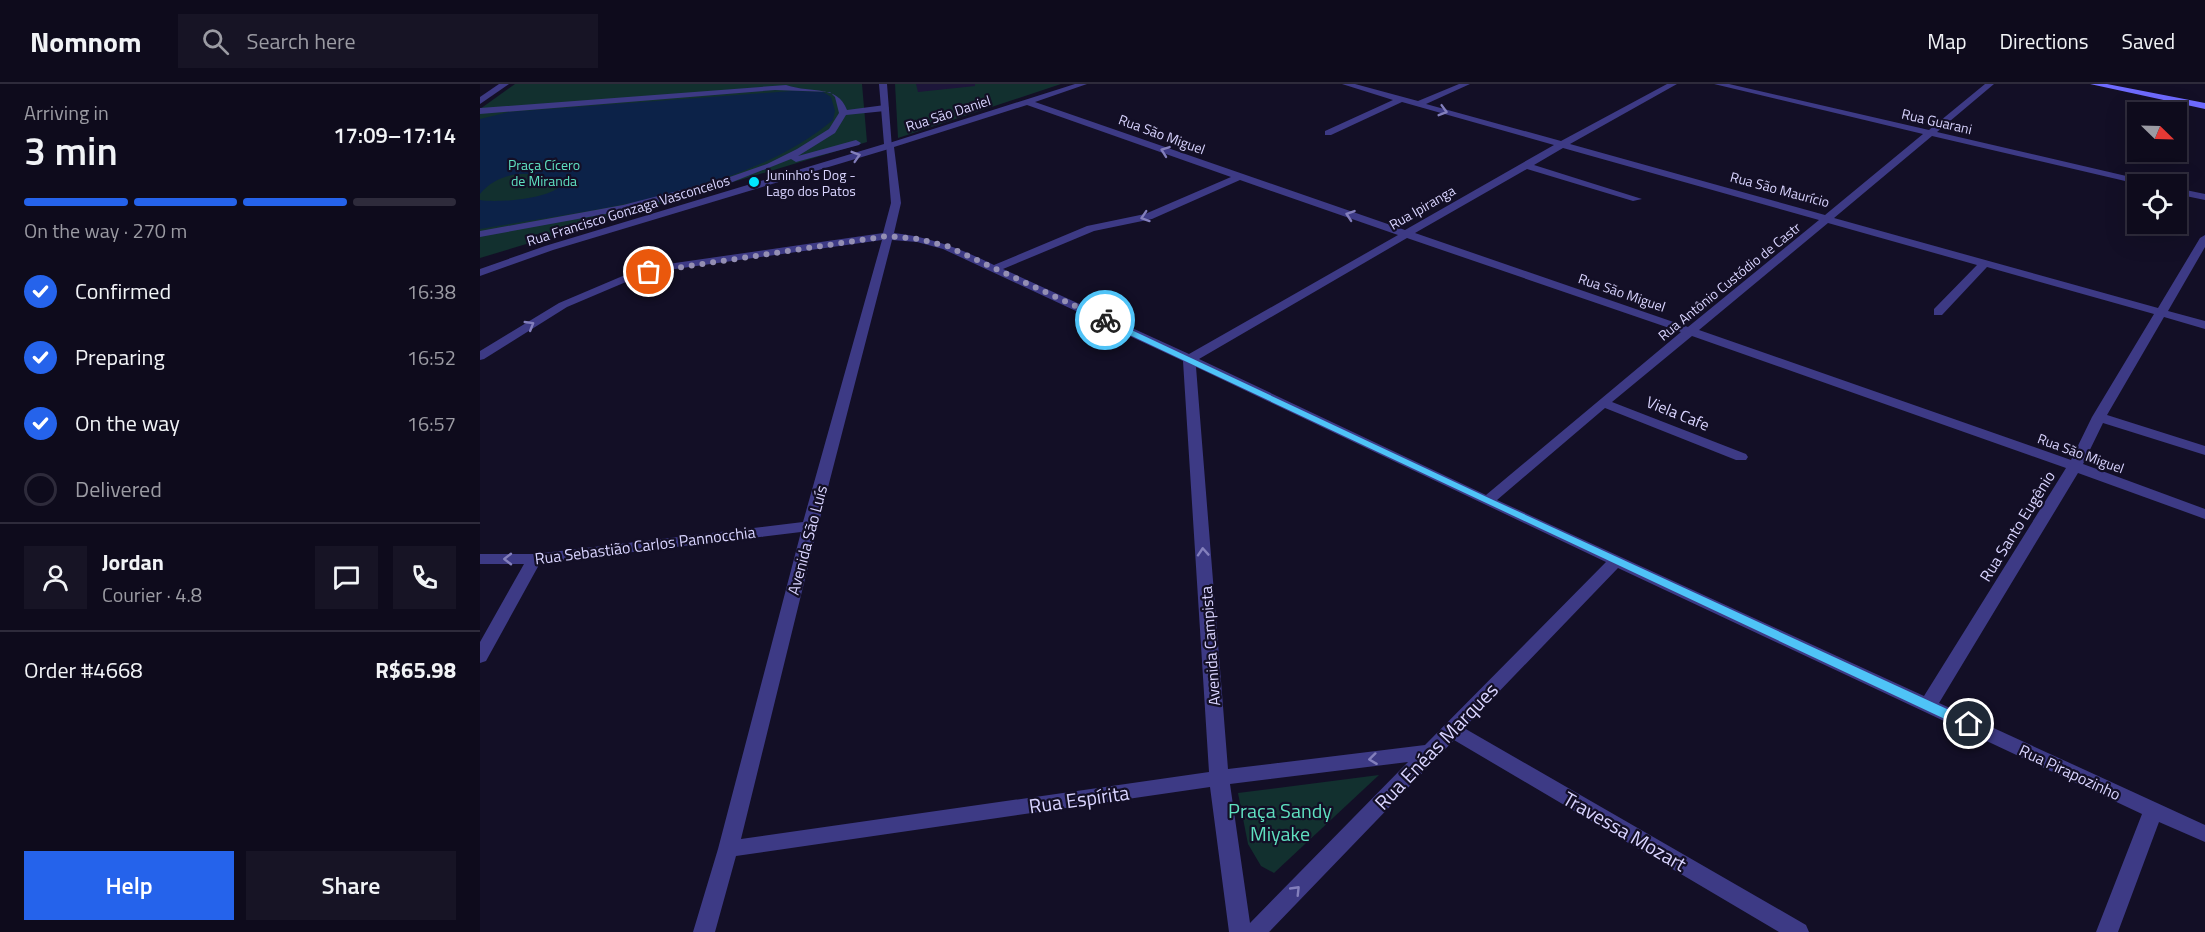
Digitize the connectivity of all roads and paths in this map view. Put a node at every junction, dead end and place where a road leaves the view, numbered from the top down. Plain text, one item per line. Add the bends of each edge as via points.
1 (505, 84) edge
2 (816, 84) edge
3 (883, 84) edge
4 (1083, 84) edge
5 (1346, 84) edge
6 (1466, 84) edge
7 (1673, 84) edge
8 (1718, 84) edge
9 (1990, 84) edge
10 (2094, 84) edge
11 (776, 88) junction
12 (1402, 99) junction
13 (480, 101) edge
14 (1027, 102) junction
15 (1419, 104) junction
16 (2205, 106) edge
17 (885, 108) junction
18 (480, 111) edge
19 (843, 113) junction
20 (1328, 133) dead end
21 (1932, 134) junction
22 (856, 143) dead end
23 (1561, 145) junction
24 (890, 146) junction
25 (1525, 165) junction
26 (770, 166) junction
27 (1238, 177) junction
28 (2127, 179) edge
29 (2187, 193) edge
30 (2205, 197) edge
31 (1637, 199) dead end
32 (1829, 218) junction
33 (480, 234) edge
34 (1405, 234) junction
35 (888, 236) junction
36 (2205, 238) edge
37 (1985, 263) junction
38 (993, 269) junction
39 (480, 273) edge
40 (1938, 312) dead end
41 (2162, 313) junction
42 (2205, 325) edge
43 (1690, 331) junction
44 (480, 356) edge
45 (1189, 359) junction
46 (1603, 403) junction
47 (2099, 417) junction
48 (2205, 451) edge
49 (1741, 457) dead end
50 (2075, 466) junction
51 (1487, 501) junction
52 (2205, 514) edge
53 (810, 526) junction
54 (480, 559) edge
55 (535, 559) junction
56 (1616, 561) junction
57 (497, 624) junction
58 (480, 631) edge
59 (480, 657) edge
60 (1928, 705) junction
61 (1452, 730) junction
62 (1431, 752) junction
63 (1219, 778) junction
64 (2153, 811) junction
65 (2205, 834) edge
66 (728, 849) junction
67 (704, 932) edge
68 (1240, 932) edge
69 (1255, 932) edge
70 (1798, 932) edge
71 (2107, 932) edge

1 - 13 street
2 - 11 street
3 - 17 street, Avenida São Luís
4 - 14 street, Rua São Daniel
5 - 12 street, Rua São Maurício
6 - 15 street
7 - 23 street, Rua Ipiranga
8 - 21 street, Rua Guarani
9 - 21 street, Rua Antônio Custódio de Castr
10 - 16 main road
11 - 18 street
11 - 19 street via 832,90 839,96
12 - 15 street, Rua São Maurício
12 - 20 street
14 - 24 street, Rua São Daniel
27 -> 14 street, Rua São Miguel
15 -> 23 street, Rua São Maurício
17 - 19 street
17 - 24 street, Avenida São Luís
19 - 26 street via 831,131
21 - 28 street, Rua Guarani
21 - 32 street, Rua Antônio Custódio de Castr
22 - 26 street
23 - 25 street, Rua Ipiranga
23 - 32 street, Rua São Maurício
24 - 35 street, Avenida São Luís via 896,203
39 -> 24 street, Rua Francisco Gonzaga Vasconcelos via 549,248
25 - 31 street
25 - 34 street, Rua Ipiranga
26 - 33 street via 623,208
34 -> 27 street, Rua São Miguel
27 -> 38 street via 1148,217 1090,228
29 - 30 street
32 - 37 street, Rua São Maurício
32 - 43 street, Rua Antônio Custódio de Castr
34 - 43 street, Rua São Miguel
34 - 45 street, Rua Ipiranga
35 - 38 street, Rua Pirapozinho via 947,246
44 -> 35 street via 563,305 629,277 668,267
35 - 53 street, Avenida São Luís
36 - 41 street, Rua Santo Eugênio
37 - 40 street
37 - 41 street, Rua São Maurício
38 - 45 street, Rua Pirapozinho
41 - 42 street, Rua São Maurício
41 - 47 street, Rua Santo Eugênio
43 - 46 street, Rua Antônio Custódio de Castr
43 - 50 street, Rua São Miguel
45 - 51 street, Rua Pirapozinho
63 -> 45 street, Avenida Campista
46 - 49 street, Viela Cafe
46 - 51 street, Rua Antônio Custódio de Castr
47 - 48 street
47 - 50 street, Rua Santo Eugênio
50 - 52 street, Rua São Miguel
50 - 60 street, Rua Santo Eugênio
51 - 56 street, Rua Pirapozinho
53 - 55 street, Rua Sebastião Carlos Pannocchia
53 - 66 street, Avenida São Luís
55 -> 54 street, Rua Sebastião Carlos Pannocchia
55 - 57 street
56 - 60 street, Rua Pirapozinho
56 - 61 street, Rua Enéas Marques
57 - 58 street
57 - 59 street
60 - 64 street, Rua Pirapozinho
61 - 62 street, Rua Enéas Marques
61 - 70 street, Travessa Mozart
62 -> 63 street, Rua Espírita
69 -> 62 street, Rua Enéas Marques
63 - 66 street, Rua Espírita
63 - 68 street, Avenida Campista
64 - 65 street, Rua Pirapozinho
64 - 71 street
66 - 67 street, Avenida São Luís

